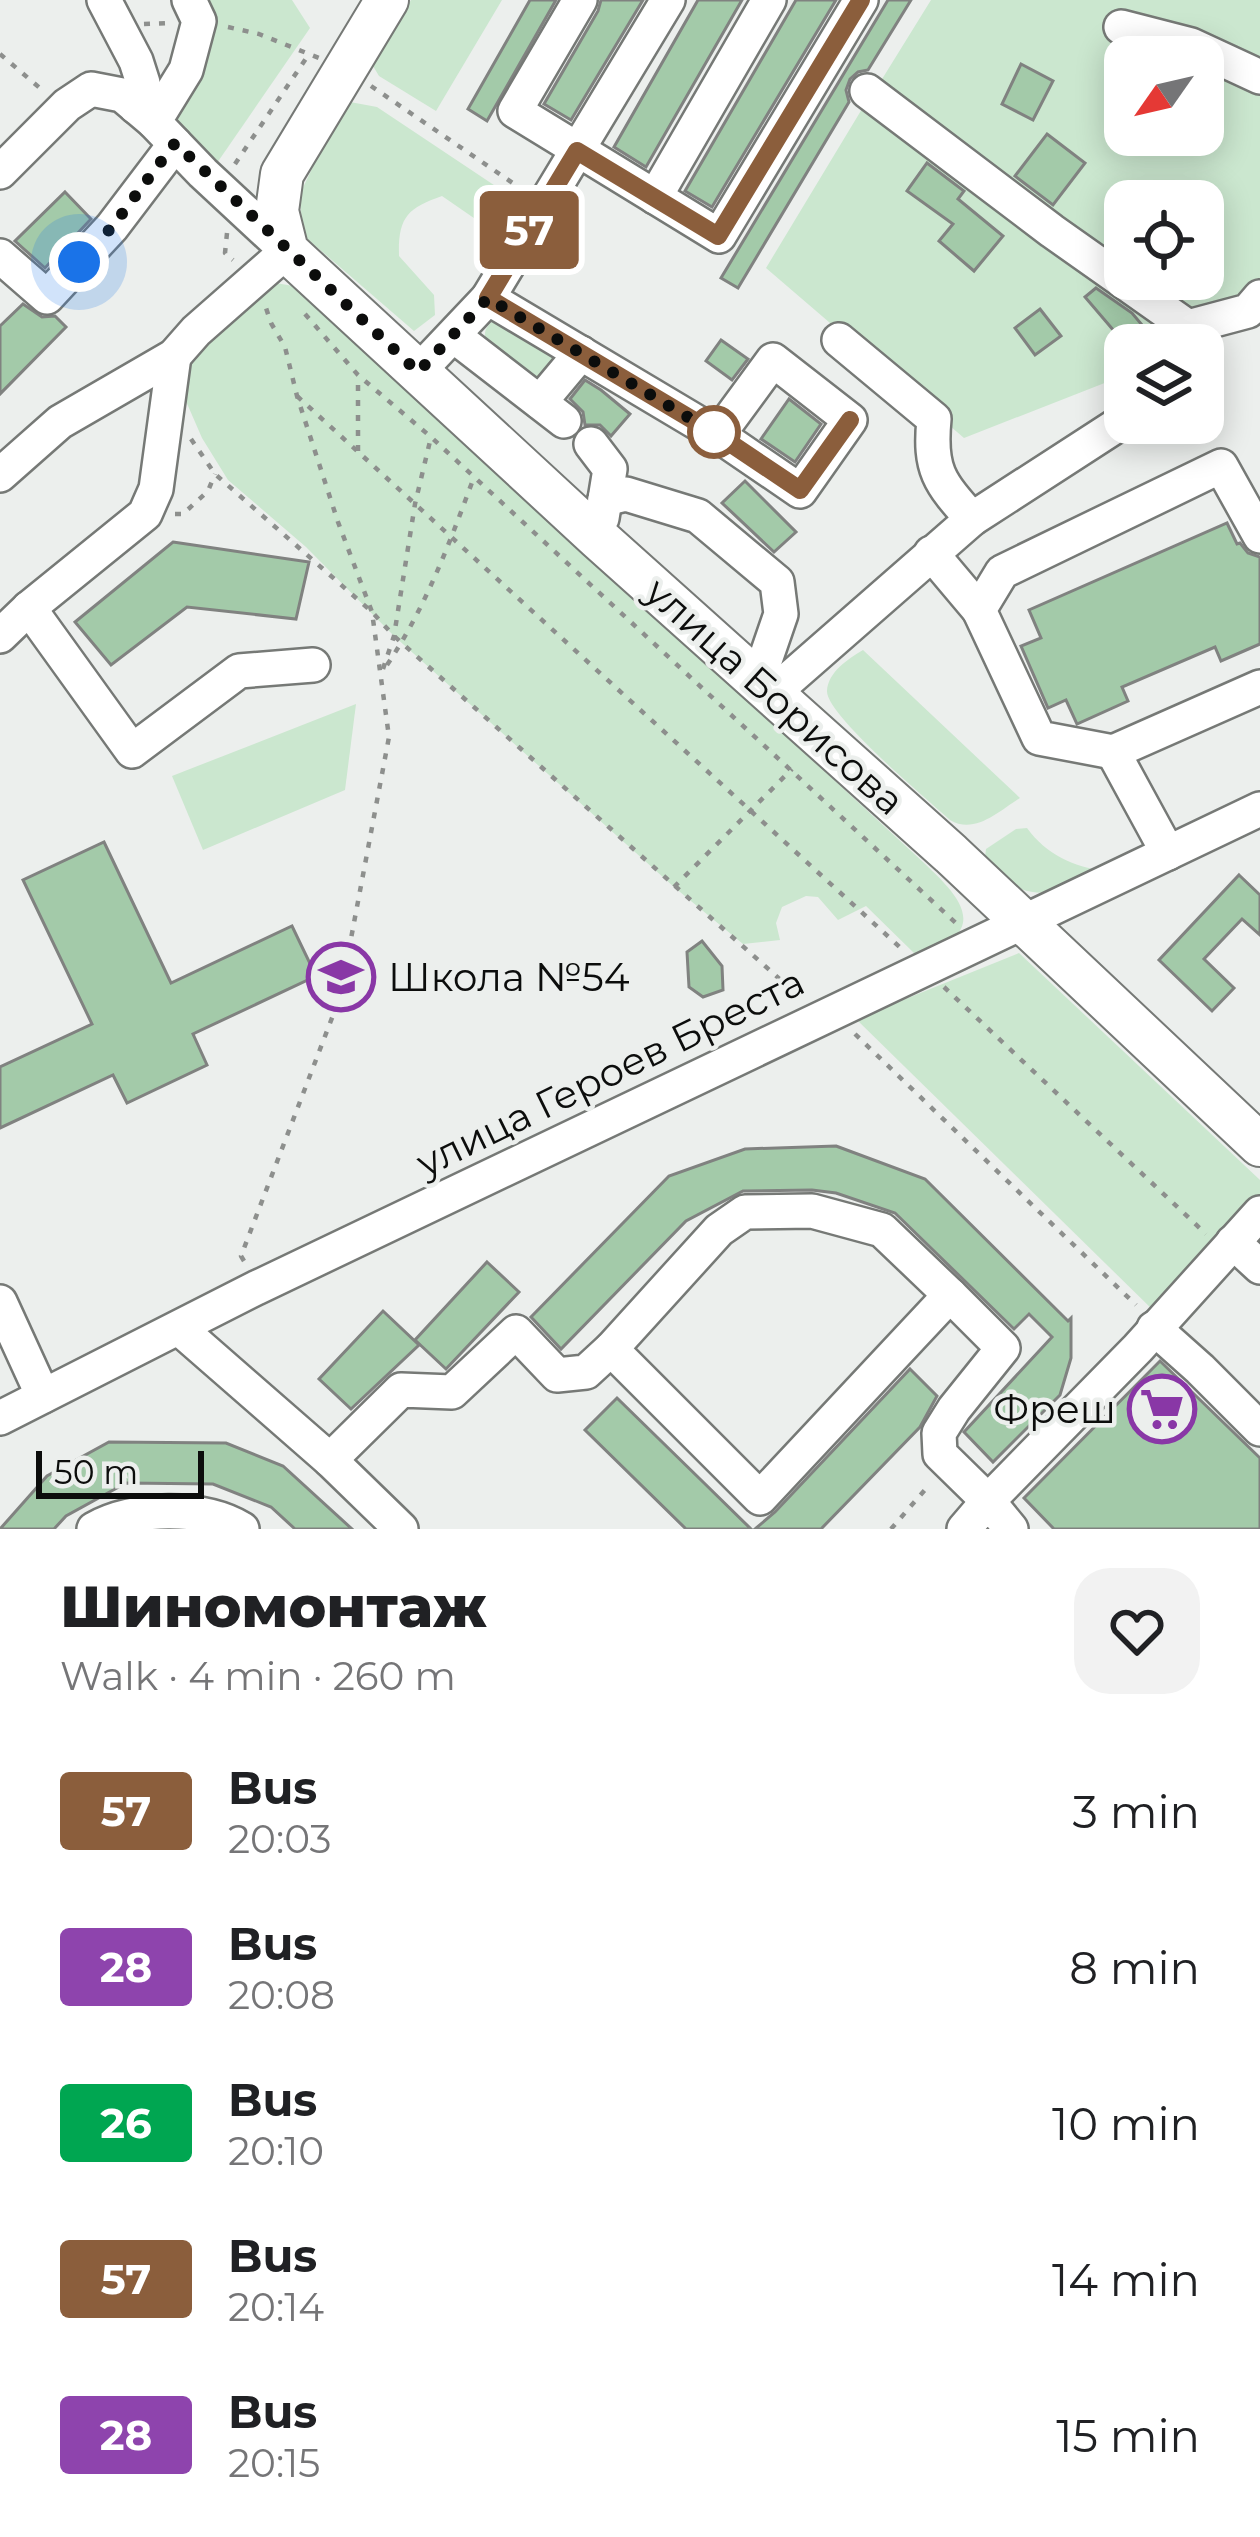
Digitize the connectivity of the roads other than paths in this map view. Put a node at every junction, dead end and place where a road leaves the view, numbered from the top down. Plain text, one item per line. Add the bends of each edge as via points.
1 (104, 0) edge
2 (387, 0) edge
3 (580, 0) edge
4 (668, 0) edge
5 (769, 0) edge
6 (861, 0) edge
7 (194, 11) edge
8 (1121, 26) dead end
9 (1260, 77) edge
10 (867, 91) dead end
11 (155, 124) junction
12 (577, 151) junction
13 (0, 172) edge
14 (655, 197) junction
15 (287, 251) junction
16 (0, 256) edge
17 (1260, 297) edge
18 (488, 298) junction
19 (1171, 324) edge
20 (1216, 324) edge
21 (454, 336) junction
22 (839, 340) dead end
23 (580, 352) junction
24 (173, 356) junction
25 (418, 372) junction
26 (1104, 434) edge
27 (718, 435) dead end
28 (592, 444) dead end
29 (0, 476) edge
30 (602, 518) junction
31 (972, 520) junction
32 (1260, 536) edge
33 (931, 553) junction
34 (29, 608) junction
35 (980, 610) junction
36 (0, 636) edge
37 (314, 665) dead end
38 (765, 687) junction
39 (1260, 687) edge
40 (1113, 752) junction
41 (1260, 809) edge
42 (1168, 854) junction
43 (1022, 923) junction
44 (1260, 1145) edge
45 (1260, 1213) edge
46 (1229, 1246) junction
47 (1260, 1267) edge
48 (950, 1295) junction
49 (0, 1302) edge
50 (1155, 1327) junction
51 (180, 1329) junction
52 (611, 1349) junction
53 (43, 1396) junction
54 (0, 1418) edge
55 (1260, 1429) edge
56 (329, 1460) junction
57 (988, 1502) junction
58 (94, 1529) edge
59 (242, 1529) edge
60 (401, 1529) edge
61 (964, 1529) edge
62 (1011, 1529) edge

1 - 11 street via 136,61
2 - 15 main road via 327,62 282,174 278,211
3 - 12 street via 515,111
4 - 12 street
5 - 14 street
6 - 14 street via 718,236
7 - 11 street via 186,70
8 - 9 street via 1191,45
10 - 19 street
11 - 13 street via 122,95 91,89
11 - 15 street
11 - 16 street via 112,227 46,297
12 - 14 street
12 - 18 street
15 - 24 street via 260,290 196,331
15 - 25 main road, улица Борисова
17 - 20 street
18 - 21 street
18 - 23 street
21 - 23 street via 552,411
21 - 25 street
22 - 31 street via 934,419 931,450 944,488
23 - 27 street
24 - 29 street via 60,422
24 - 34 street via 156,489 145,514
25 - 30 main road, улица Борисова
26 - 31 street
28 - 30 street via 610,470
30 - 38 main road, улица Борисова
30 - 38 street via 626,494 698,516 777,582 781,614
31 - 33 street
32 - 35 street via 1221,466 1002,572
33 - 35 street
33 - 38 street
34 - 36 street
34 - 37 street via 132,751 239,671
35 - 40 street via 1040,737
38 - 43 main road, улица Борисова
39 - 40 street
40 - 42 street
41 - 42 street, улица Героев Бреста
42 - 43 street, улица Героев Бреста
43 - 44 main road, улица Борисова
43 - 51 street, улица Героев Бреста
45 - 46 street
46 - 47 street
46 - 50 street
48 - 52 street via 882,1230 812,1211 745,1212 719,1230
48 - 52 street via 760,1498
48 - 57 street via 1004,1348 939,1433 940,1454
49 - 53 street
50 - 55 street
50 - 57 street
51 - 53 street, улица Героев Бреста
51 - 56 street
52 - 56 street via 586,1372 556,1376 516,1332 452,1392 400,1390
53 - 54 street, улица Героев Бреста
56 - 60 street
57 - 61 street
57 - 62 street
58 - 59 street via 145,1512 191,1513

